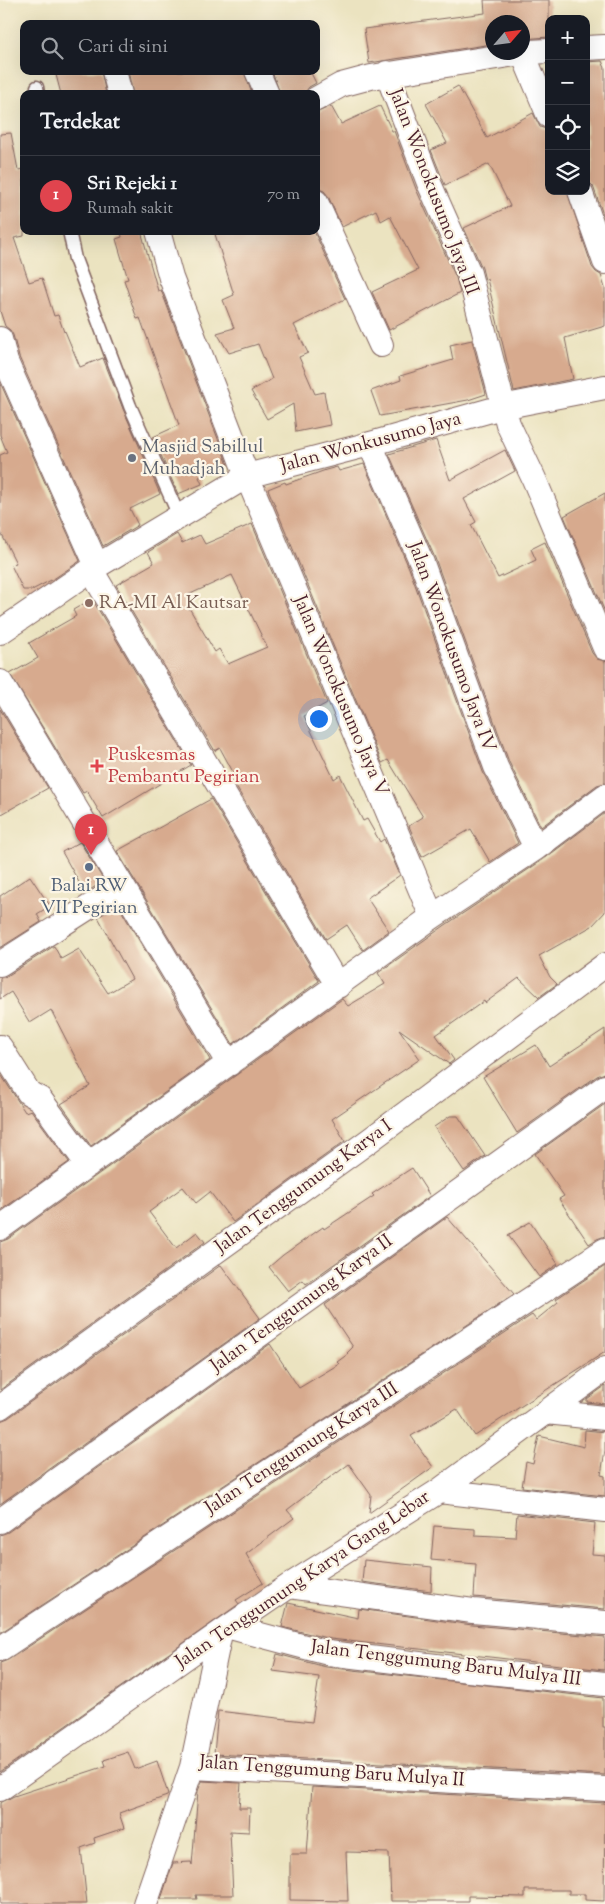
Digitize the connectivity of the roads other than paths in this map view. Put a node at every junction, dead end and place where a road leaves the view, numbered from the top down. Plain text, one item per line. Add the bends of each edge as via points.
1 (605, 47) edge
2 (590, 48) edge
3 (545, 51) edge
4 (530, 53) edge
5 (485, 60) edge
6 (526, 60) edge
7 (387, 74) junction
8 (115, 75) edge
9 (259, 75) edge
10 (119, 90) edge
11 (265, 90) edge
12 (320, 97) edge
13 (545, 106) edge
14 (581, 195) edge
15 (320, 211) edge
16 (70, 235) edge
17 (159, 235) edge
18 (605, 262) edge
19 (0, 338) edge
20 (381, 345) dead end
21 (605, 387) edge
22 (502, 406) junction
23 (370, 444) junction
24 (247, 476) junction
25 (179, 516) junction
26 (94, 568) junction
27 (0, 632) edge
28 (605, 648) edge
29 (0, 682) edge
30 (605, 796) edge
31 (536, 848) junction
32 (122, 886) junction
33 (432, 917) junction
34 (0, 964) edge
35 (605, 964) edge
36 (338, 986) junction
37 (0, 1047) edge
38 (229, 1064) junction
39 (605, 1087) edge
40 (88, 1165) junction
41 (0, 1228) edge
42 (605, 1250) edge
43 (605, 1369) edge
44 (0, 1407) edge
45 (546, 1412) junction
46 (605, 1418) edge
47 (439, 1491) junction
48 (605, 1510) edge
49 (0, 1520) edge
50 (289, 1586) junction
51 (605, 1623) edge
52 (225, 1630) junction
53 (0, 1649) edge
54 (605, 1684) edge
55 (192, 1767) junction
56 (1, 1786) edge
57 (605, 1789) edge
58 (145, 1904) edge

1 - 2 street
3 - 4 street
5 - 7 street
6 - 13 street
7 - 12 street via 341,85
7 - 22 street, Jalan Wonokusumo Jaya III via 469,273
8 - 10 street
9 - 11 street
14 - 18 street
15 - 20 street
16 - 25 lane via 75,259 130,406
17 - 24 street, Jalan Wonokusumo Jaya V via 171,278
19 - 26 street via 6,362
21 - 22 street, Jalan Wonkusumo Jaya
22 - 23 street, Jalan Wonkusumo Jaya
22 - 28 street, Jalan Wonokusumo Jaya III
23 - 24 street, Jalan Wonkusumo Jaya
23 - 31 street, Jalan Wonokusumo Jaya IV via 422,563 496,767
24 - 25 street, Jalan Wonkusumo Jaya
24 - 33 street, Jalan Wonokusumo Jaya V
25 - 26 street, Jalan Wonkusumo Jaya
26 - 27 street, Jalan Wonkusumo Jaya
26 - 36 street
29 - 32 street
30 - 31 street
31 - 33 street
32 - 34 street
32 - 38 street
33 - 36 street
35 - 44 street, Jalan Tenggumung Karya I via 370,1140
36 - 38 street
37 - 40 street via 29,1093 40,1100
38 - 40 street
39 - 49 street, Jalan Tenggumung Karya II
40 - 41 street
42 - 53 street, Jalan Tenggumung Karya III
43 - 45 street, Jalan Tenggumung Karya Gang Lebar
45 - 46 street
45 - 47 street, Jalan Tenggumung Karya Gang Lebar
47 - 48 street
47 - 50 street, Jalan Tenggumung Karya Gang Lebar
50 - 51 street via 474,1611
50 - 52 street, Jalan Tenggumung Karya Gang Lebar
52 - 54 street, Jalan Tenggumung Baru Mulya III via 328,1653
52 - 55 street, Jalan Tenggumung Baru Mulya II
52 - 56 street, Jalan Tenggumung Karya Gang Lebar
55 - 57 street, Jalan Tenggumung Baru Mulya II
55 - 58 street

